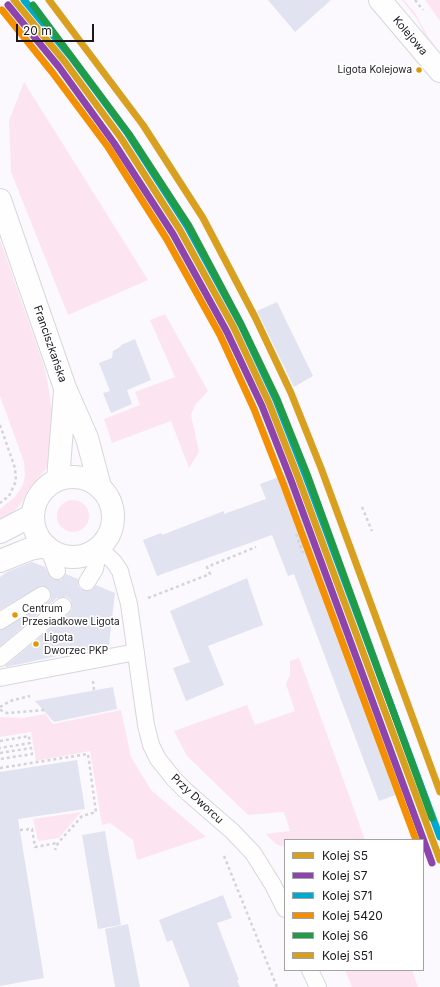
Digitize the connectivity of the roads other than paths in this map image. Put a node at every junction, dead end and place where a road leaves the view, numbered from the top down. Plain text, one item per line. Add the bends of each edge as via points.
1 (380, 0) edge
2 (440, 72) edge
3 (0, 200) edge
4 (65, 388) junction
5 (58, 479) junction
6 (100, 487) junction
7 (33, 515) junction
8 (0, 532) edge
9 (46, 546) junction
10 (99, 548) junction
11 (0, 560) edge
12 (57, 571) dead end
13 (88, 582) dead end
14 (42, 595) dead end
15 (63, 606) dead end
16 (0, 621) edge
17 (136, 652) junction
18 (0, 658) edge
19 (0, 678) edge
20 (284, 907) edge
21 (310, 971) edge
22 (318, 987) edge

1 - 2 street, Kolejowa
3 - 4 street, Franciszkańska
4 - 5 street
4 - 6 street, Franciszkańska via 88,438
5 - 6 street via 83,478
5 - 7 street via 39,495
6 - 10 street via 110,502 113,513 110,533
7 - 8 street
7 - 9 street via 35,531
9 - 10 street via 62,556 72,557 91,553
9 - 11 street via 30,548
9 - 12 lane
10 - 13 lane via 95,569
10 - 17 lane, Przy Dworcu via 120,571 129,604
14 - 16 lane
15 - 18 lane
17 - 19 lane
17 - 20 lane, Przy Dworcu via 146,725 158,759 178,784 253,853
21 - 22 lane

